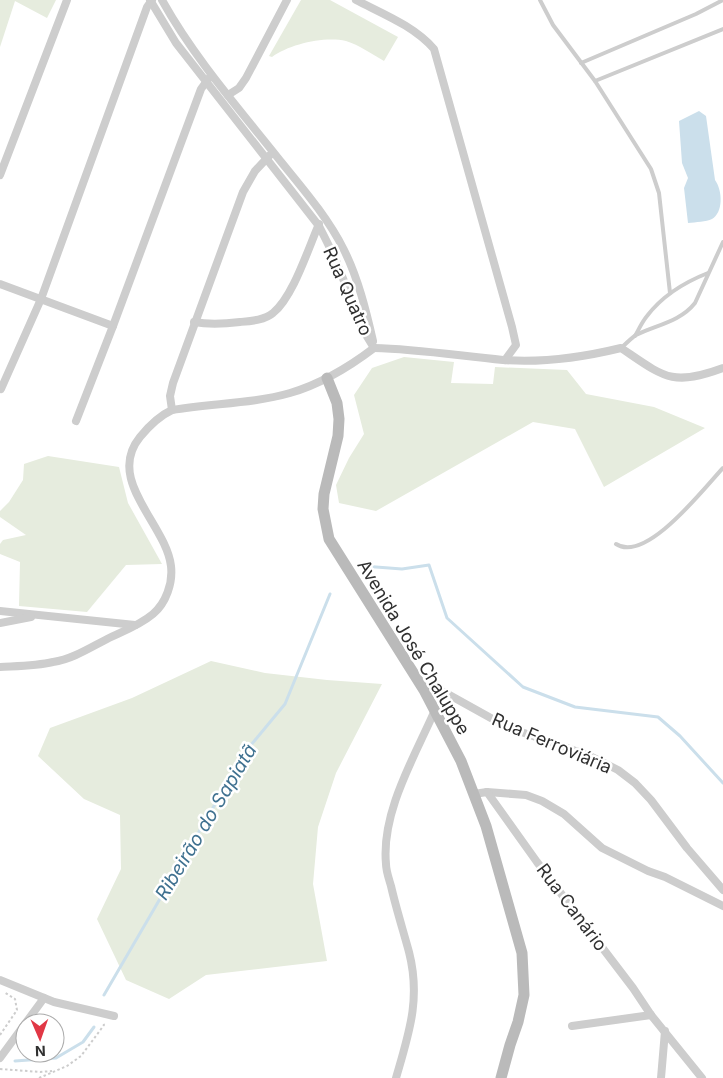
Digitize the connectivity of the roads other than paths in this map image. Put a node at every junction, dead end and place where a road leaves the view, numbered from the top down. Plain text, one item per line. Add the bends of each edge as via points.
1 (67, 0) edge
2 (151, 0) edge
3 (162, 0) edge
4 (287, 0) edge
5 (356, 0) edge
6 (540, 0) edge
7 (723, 0) edge
8 (723, 29) edge
9 (581, 63) junction
10 (212, 74) junction
11 (594, 81) junction
12 (206, 82) junction
13 (228, 95) junction
14 (274, 152) junction
15 (267, 159) junction
16 (0, 175) edge
17 (324, 216) junction
18 (319, 226) junction
19 (723, 242) edge
20 (708, 273) junction
21 (0, 284) edge
22 (670, 293) junction
23 (41, 299) junction
24 (194, 322) junction
25 (113, 326) junction
26 (635, 336) junction
27 (374, 348) junction
28 (621, 348) junction
29 (505, 360) junction
30 (723, 368) edge
31 (327, 378) junction
32 (1, 389) edge
33 (172, 410) junction
34 (76, 421) dead end
35 (723, 468) edge
36 (616, 544) dead end
37 (0, 611) edge
38 (40, 615) junction
39 (0, 623) edge
40 (136, 625) junction
41 (0, 667) edge
42 (424, 690) junction
43 (435, 710) junction
44 (487, 792) junction
45 (474, 794) junction
46 (723, 890) edge
47 (723, 906) edge
48 (0, 980) edge
49 (44, 998) junction
50 (651, 1015) junction
51 (114, 1016) dead end
52 (572, 1026) dead end
53 (665, 1031) junction
54 (0, 1058) edge
55 (396, 1078) edge
56 (502, 1078) edge
57 (661, 1078) edge
58 (702, 1078) edge

1 - 16 street
2 - 12 street, Rua Quatro via 176,43
2 - 23 street
3 - 10 street, Rua Quatro
4 - 13 street via 246,78
5 - 29 street via 412,30 434,49 512,327 516,345
6 - 9 lane via 553,25
7 - 9 lane
8 - 11 lane
9 - 11 lane
10 - 12 street
10 - 13 street, Rua Quatro
11 - 22 lane via 651,169 659,193
12 - 15 street, Rua Quatro
12 - 25 street
13 - 14 street, Rua Quatro
14 - 15 street
14 - 17 street, Rua Quatro
15 - 18 street, Rua Quatro
15 - 24 street via 242,192
17 - 18 street
17 - 27 street, Rua Quatro via 354,274
18 - 24 street via 288,296 272,314 256,320 211,326
18 - 27 street, Rua Quatro via 363,330
19 - 20 lane
20 - 22 lane
20 - 26 lane via 695,303 687,312
21 - 23 street
22 - 26 lane via 646,317
23 - 25 street
23 - 32 street
24 - 33 street via 172,382
25 - 34 street
26 - 28 lane
27 - 29 street
27 - 31 street
28 - 29 street via 572,358
28 - 30 street via 668,377 700,376
31 - 33 street via 290,393
31 - 42 street, Avenida José Chaluppe via 339,418 338,436 324,494 323,509 329,539
33 - 40 street via 148,428 135,443 128,459 134,489 167,552 171,567 170,587 163,601 153,614
35 - 36 lane via 665,529 648,542 634,547
37 - 38 street
38 - 39 street
38 - 40 street
40 - 41 street via 69,658
42 - 43 street, Avenida José Chaluppe
42 - 46 street, Rua Ferroviária via 444,692 507,727 590,756 618,770 651,800
43 - 45 street, Avenida José Chaluppe
43 - 55 street via 401,787 386,841 386,864 414,978 415,1006
44 - 45 street
44 - 47 street via 526,795 542,801 564,814 602,848
44 - 50 street, Rua Canário
45 - 56 street, Avenida José Chaluppe via 522,953 524,995
48 - 49 street
49 - 51 street
49 - 54 street
50 - 52 street
50 - 53 street, Rua Canário
53 - 57 street
53 - 58 street, Rua Canário

